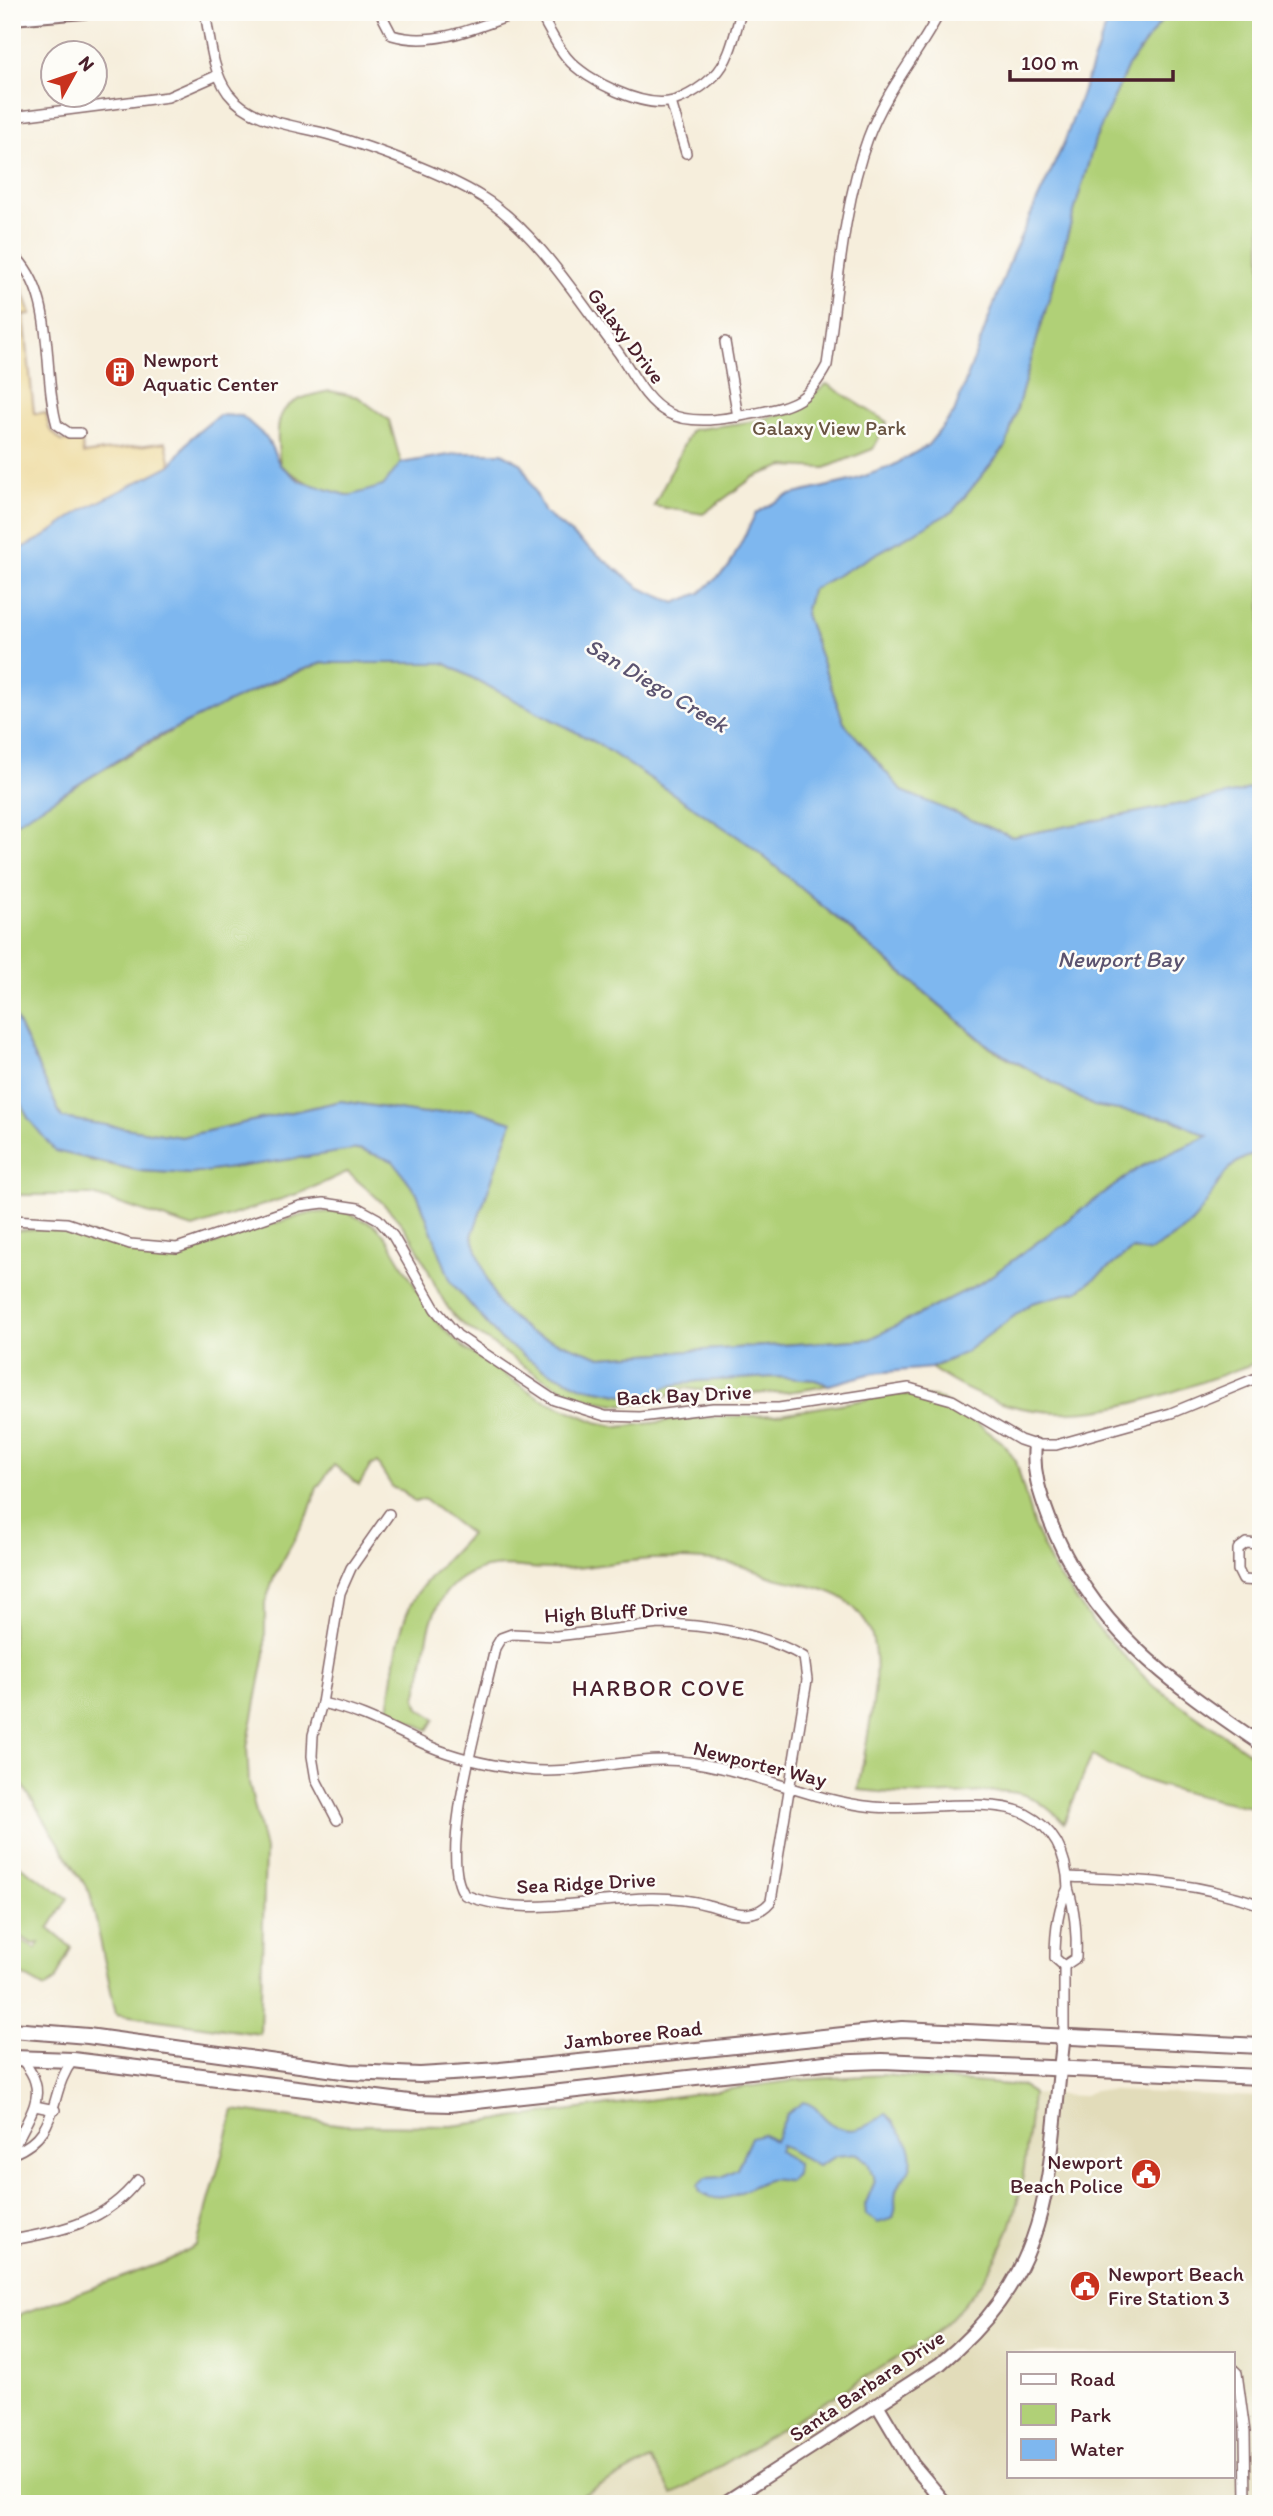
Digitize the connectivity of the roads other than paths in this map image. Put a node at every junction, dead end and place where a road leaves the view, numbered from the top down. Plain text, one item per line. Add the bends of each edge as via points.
1 (84, 12) edge
2 (205, 12) edge
3 (380, 12) edge
4 (520, 12) edge
5 (539, 12) edge
6 (741, 12) edge
7 (940, 12) edge
8 (39, 14) edge
9 (12, 18) edge
10 (218, 75) junction
11 (671, 102) junction
12 (12, 117) edge
13 (686, 153) dead end
14 (12, 253) edge
15 (725, 342) dead end
16 (738, 417) junction
17 (80, 433) dead end
18 (12, 1220) edge
19 (1261, 1376) edge
20 (1035, 1445) junction
21 (389, 1514) dead end
22 (322, 1703) junction
23 (1227, 1721) junction
24 (1261, 1735) edge
25 (1261, 1744) edge
26 (471, 1760) junction
27 (790, 1789) junction
28 (337, 1820) dead end
29 (1068, 1877) junction
30 (1068, 1888) junction
31 (1261, 1905) edge
32 (1058, 1928) junction
33 (1073, 1930) junction
34 (1064, 1966) junction
35 (12, 2030) edge
36 (1064, 2035) junction
37 (1261, 2046) edge
38 (17, 2058) edge
39 (73, 2060) junction
40 (1060, 2068) junction
41 (1261, 2077) edge
42 (35, 2106) junction
43 (55, 2110) junction
44 (12, 2154) edge
45 (138, 2180) dead end
46 (12, 2240) edge
47 (1234, 2370) edge
48 (878, 2406) junction
49 (723, 2504) edge
50 (946, 2504) edge
51 (1246, 2504) edge

1 - 8 street
2 - 10 street, Galaxy Drive
3 - 4 street via 392,35 412,42 460,33
5 - 11 street via 568,59 595,81 632,97
6 - 11 street via 731,47 716,75
7 - 16 street, Galaxy Drive via 891,86 867,139 850,210 827,365 805,397
8 - 9 street
10 - 12 street via 168,97
10 - 16 street, Galaxy Drive via 244,108 262,117 401,160 481,196 540,250 646,395 667,412 687,420
11 - 13 street
14 - 17 street via 40,299 57,425 69,433
15 - 16 street
18 - 20 street, Back Bay Drive via 67,1223 130,1244 177,1248 300,1206 346,1205 369,1213 386,1227 435,1309 457,1335 536,1390 572,1407 622,1418 687,1409 779,1408 909,1388 952,1400 1007,1434
19 - 20 street, Back Bay Drive via 1171,1413 1075,1442
20 - 23 street via 1033,1463 1045,1508 1078,1577 1153,1667
21 - 22 street via 351,1568 340,1593
22 - 26 street, Newporter Way via 364,1713
22 - 28 street via 312,1756 316,1780
23 - 24 street
23 - 25 street
26 - 27 street, Newporter Way via 548,1771 687,1761
26 - 27 street, Sea Ridge Drive via 455,1827 454,1875 465,1895 504,1904 552,1905 656,1896 751,1915 764,1910 771,1901
26 - 27 street, High Bluff Drive via 501,1638 699,1624 781,1646 804,1657 807,1680
27 - 29 street, Newporter Way via 874,1807 988,1806 1023,1813 1051,1834
29 - 30 street, Newporter Way
29 - 31 street via 1178,1883
30 - 32 street, Newporter Way via 1059,1904
30 - 33 street, Newporter Way via 1074,1905
32 - 33 street
32 - 34 street, Newporter Way via 1055,1958
33 - 34 street, Newporter Way via 1076,1958
34 - 36 street, Newporter Way
35 - 36 main road, Jamboree Road via 350,2072 420,2076 902,2029
36 - 37 main road, Jamboree Road
36 - 40 street, Santa Barbara Drive
38 - 39 main road
38 - 42 street via 36,2083
39 - 40 main road via 450,2104 825,2063
39 - 43 street via 62,2074
40 - 41 main road
40 - 48 street, Santa Barbara Drive via 1048,2184 1027,2255 1002,2299 969,2339
42 - 43 street
42 - 44 street
43 - 44 street via 25,2149
45 - 46 street via 122,2202 107,2211 51,2232
47 - 51 street via 1245,2432
48 - 49 street, Santa Barbara Drive
48 - 50 street via 913,2465

